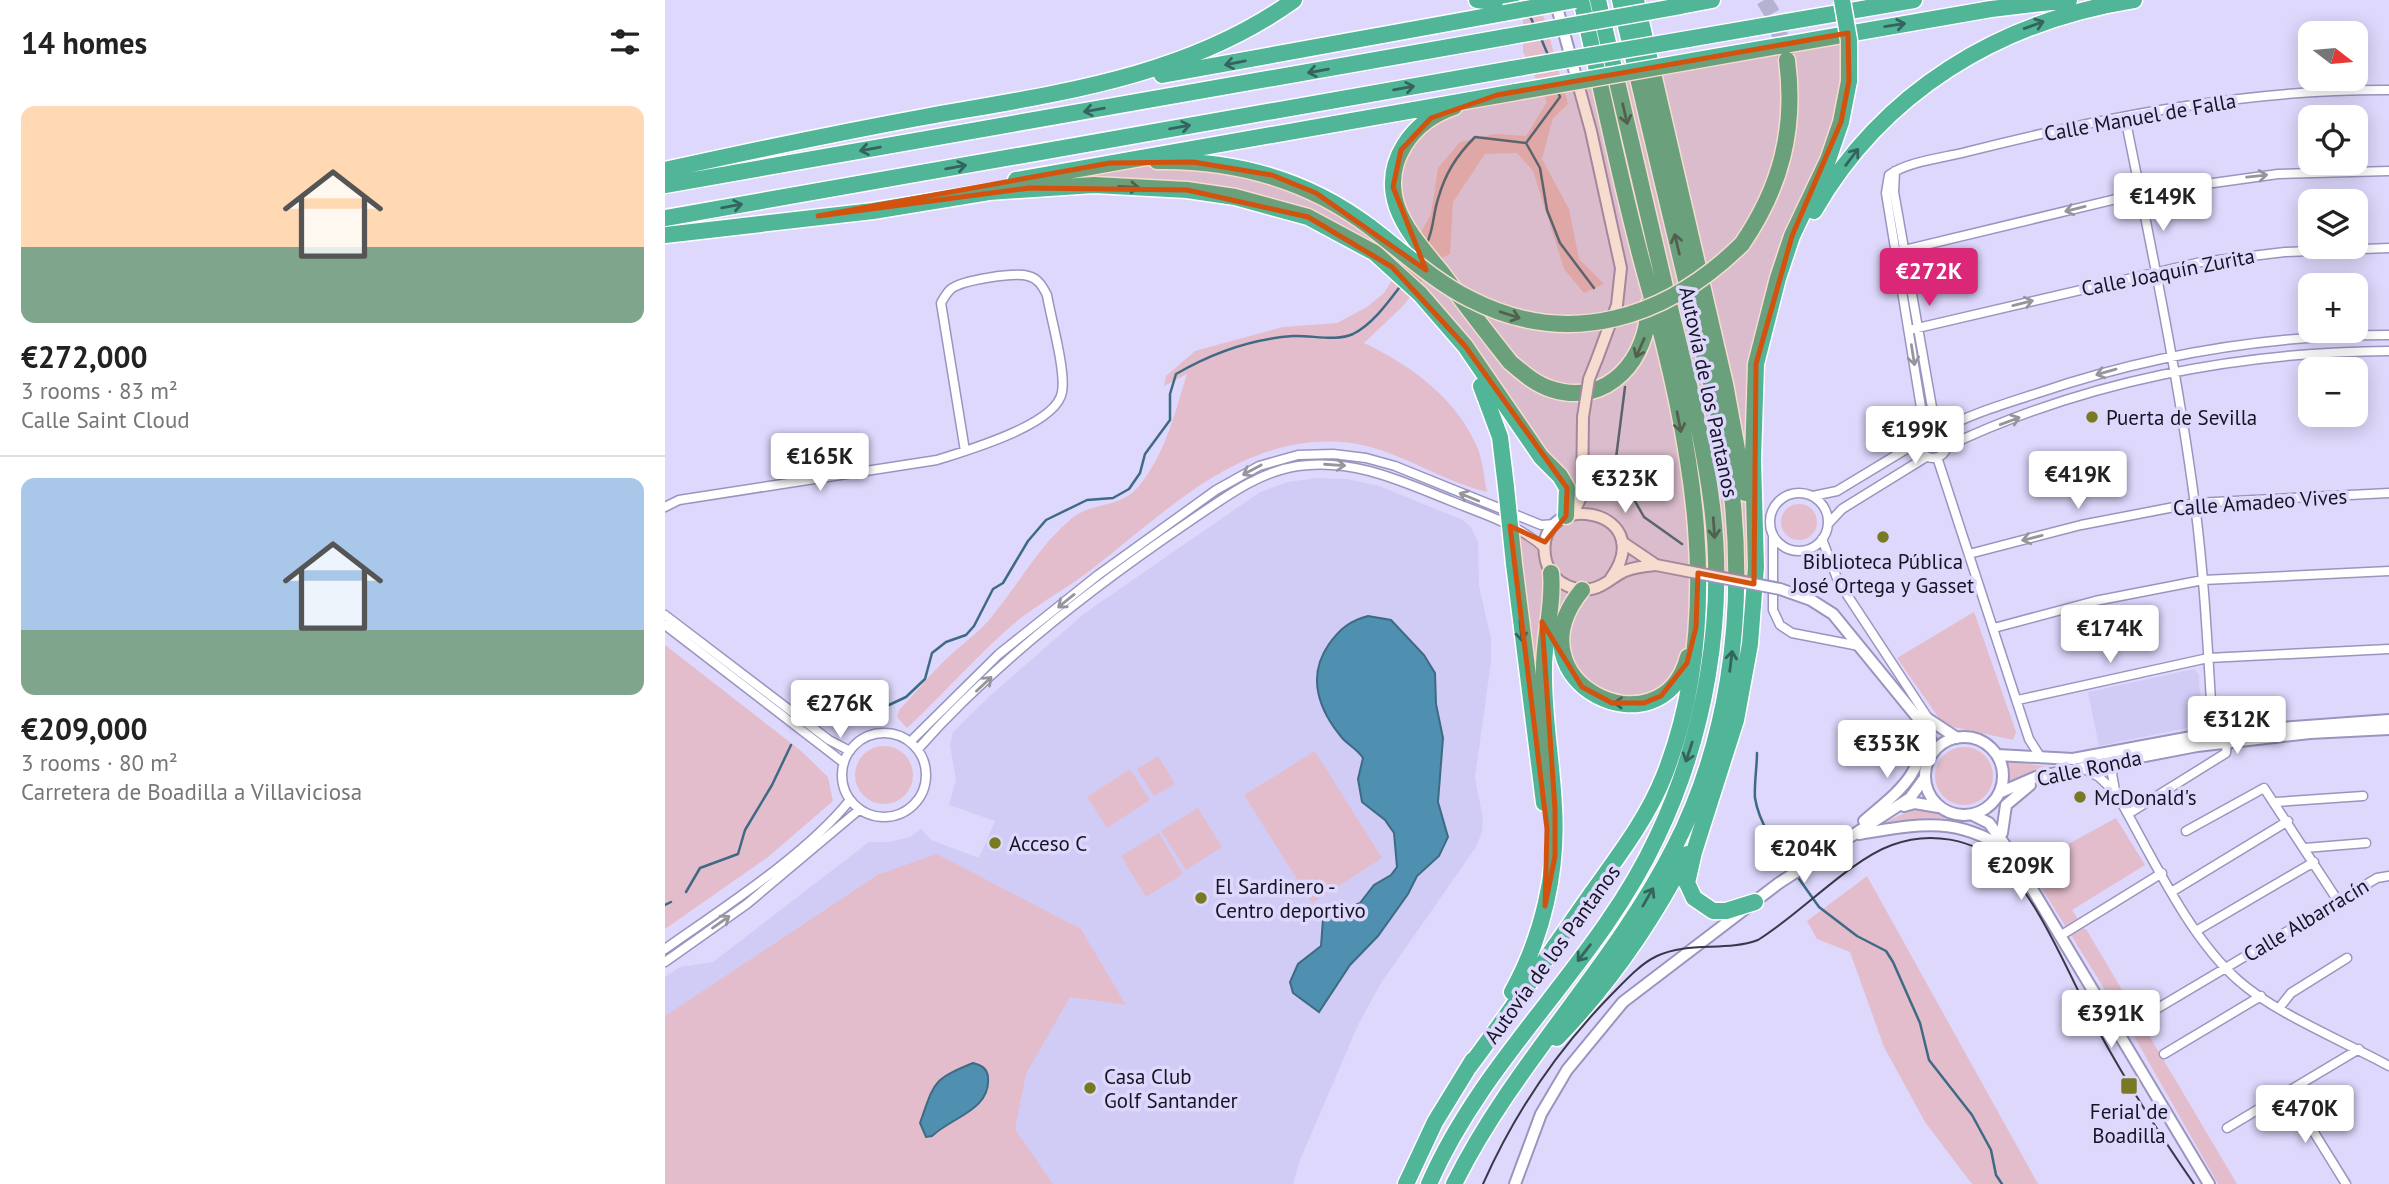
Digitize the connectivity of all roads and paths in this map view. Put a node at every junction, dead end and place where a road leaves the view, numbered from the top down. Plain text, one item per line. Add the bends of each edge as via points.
1 (1294, 0) edge
2 (1477, 0) edge
3 (1555, 0) edge
4 (1575, 0) edge
5 (1581, 0) edge
6 (1598, 0) edge
7 (1619, 0) edge
8 (1636, 0) edge
9 (1712, 0) edge
10 (1842, 0) edge
11 (1914, 0) edge
12 (2069, 0) edge
13 (2134, 0) edge
14 (1530, 1) edge
15 (1787, 60) tunnel mouth
16 (1067, 90) junction
17 (2389, 90) edge
18 (1497, 95) junction
19 (2125, 117) junction
20 (1111, 163) junction
21 (665, 170) edge
22 (2389, 171) edge
23 (665, 185) edge
24 (2141, 193) junction
25 (818, 216) junction
26 (665, 218) edge
27 (665, 235) edge
28 (2389, 248) edge
29 (1900, 251) junction
30 (2156, 271) junction
31 (1779, 278) junction
32 (1647, 281) junction
33 (1449, 329) junction
34 (1914, 329) junction
35 (2389, 335) edge
36 (2389, 351) edge
37 (2172, 355) junction
38 (2174, 372) junction
39 (1937, 431) junction
40 (1925, 432) junction
41 (1919, 442) junction
42 (1947, 447) junction
43 (965, 451) junction
44 (1926, 457) junction
45 (1937, 457) junction
46 (1583, 478) junction
47 (2389, 493) edge
48 (1811, 496) junction
49 (2195, 503) junction
50 (665, 507) edge
51 (1597, 514) junction
52 (1565, 518) junction
53 (1828, 524) junction
54 (1773, 535) junction
55 (1822, 539) junction
56 (1622, 542) junction
57 (1545, 549) junction
58 (1969, 554) junction
59 (1656, 565) junction
60 (2389, 571) edge
61 (1552, 573) junction
62 (1611, 578) junction
63 (2203, 580) junction
64 (1582, 590) junction
65 (1753, 593) junction
66 (665, 615) edge
67 (665, 625) edge
68 (1696, 627) junction
69 (1994, 628) junction
70 (1862, 646) junction
71 (2389, 649) edge
72 (2208, 657) junction
73 (1904, 700) junction
74 (2018, 700) junction
75 (1917, 718) junction
76 (2389, 720) edge
77 (1931, 723) junction
78 (2389, 729) edge
79 (2213, 733) junction
80 (1957, 738) junction
81 (2029, 739) junction
82 (2227, 741) junction
83 (910, 742) junction
84 (918, 749) junction
85 (851, 751) junction
86 (1931, 754) junction
87 (1997, 755) junction
88 (2023, 757) junction
89 (2042, 758) junction
90 (2116, 762) junction
91 (844, 763) junction
92 (2090, 768) junction
93 (2051, 775) junction
94 (1924, 779) junction
95 (2112, 780) junction
96 (2116, 793) junction
97 (2363, 796) dead end
98 (1996, 797) junction
99 (850, 800) junction
100 (2276, 802) junction
101 (1938, 807) junction
102 (860, 809) junction
103 (1894, 809) junction
104 (1708, 812) junction
105 (2128, 814) junction
106 (1973, 815) junction
107 (2288, 821) junction
108 (2186, 831) dead end
109 (2002, 833) junction
110 (1849, 835) junction
111 (2366, 843) dead end
112 (2305, 848) junction
113 (2010, 852) junction
114 (2314, 862) junction
115 (2162, 873) junction
116 (2389, 876) edge
117 (2173, 891) junction
118 (2338, 901) junction
119 (1755, 902) junction
120 (1545, 906) junction
121 (2196, 931) junction
122 (2060, 936) junction
123 (665, 949) edge
124 (2347, 958) dead end
125 (665, 962) edge
126 (2225, 968) junction
127 (2261, 996) junction
128 (2280, 1007) junction
129 (2143, 1017) dead end
130 (2359, 1049) junction
131 (2164, 1054) dead end
132 (2389, 1066) edge
133 (1469, 1067) junction
134 (1524, 1068) junction
135 (2289, 1092) junction
136 (2227, 1128) dead end
137 (1406, 1184) edge
138 (1429, 1184) edge
139 (1454, 1184) edge
140 (1515, 1184) edge
141 (2209, 1184) edge
142 (2346, 1184) edge

1 - 16 highway via 1212,49 1164,67
2 - 14 highway via 1509,5
3 - 46 street, bridge via 1621,268 1617,305 1589,379 1583,417
4 -> 16 highway, bridge
5 - 32 highway
6 -> 138 highway, Autovía de los Pantanos via 1704,455 1716,556 1709,667 1677,786 1630,888 1493,1072 1462,1119
134 -> 7 highway, Autovía de los Pantanos via 1614,949 1676,845 1718,732 1731,667 1736,554 1729,481
8 - 65 highway via 1745,485
9 -> 23 highway, bridge
10 - 31 highway, bridge via 1849,40 1849,81 1841,122
26 -> 11 highway, bridge
18 -> 12 highway, bridge via 1991,9
31 -> 13 highway via 1824,194 1860,146 1898,107 1960,61 2006,35 2055,17
20 -> 15 highway, bridge via 1193,162 1272,175 1316,193 1471,300 1524,320 1568,324 1612,320 1661,304 1709,275 1742,244 1771,196 1787,143
16 - 21 highway
17 - 19 street, Calle Manuel de Falla via 2245,98
18 - 20 highway
32 -> 18 highway, bridge via 1649,325 1643,347 1631,366 1600,388 1575,393 1552,390 1510,362 1408,229 1393,187 1394,171 1408,139 1430,118
19 - 24 street
19 - 29 street, Calle Manuel de Falla via 1895,170 1886,181 1886,193
20 - 25 highway
24 -> 22 street via 2278,174
24 -> 29 street
24 - 30 street
25 - 27 highway
25 -> 33 highway via 1030,188 1094,185 1235,197 1308,217 1375,253 1420,294
28 - 30 street, Calle Joaquín Zurita via 2259,254
29 - 34 street
34 -> 30 street, Calle Joaquín Zurita
30 - 37 street
31 - 65 highway via 1756,364
32 -> 68 highway via 1691,482 1698,561
33 - 52 highway via 1541,457 1560,476 1567,488
33 -> 120 highway, bridge via 1488,402 1500,437 1547,829
34 - 39 street
34 -> 40 street
35 - 37 street via 2249,342
36 - 38 street via 2299,354
37 - 38 street
37 -> 39 street via 2039,392
42 -> 38 street via 2057,404
38 - 49 street
39 - 40 street
39 - 42 street
40 - 41 street
41 - 44 street
41 - 48 street via 1837,491
42 - 45 street
43 - 43 street via 1008,435 1061,400 1047,295 1029,276 961,284 949,289 941,303
43 - 50 street via 937,460 679,500
44 - 45 street
44 - 53 street via 1842,509
45 - 58 street
46 - 51 street via 1585,494
46 - 52 street via 1580,504
47 - 49 street, Calle Amadeo Vives
48 - 53 street via 1822,505
48 - 54 street via 1795,494 1781,499 1770,520
49 -> 58 street, Calle Amadeo Vives via 2081,525
49 - 63 street
51 - 52 street
51 - 56 street via 1608,521
52 - 57 street
52 -> 83 street via 1541,525 1366,458 1298,455 1259,466 1216,490 1088,583 999,654
53 - 55 street
54 - 55 street via 1783,546 1797,551
54 - 70 street via 1773,610 1780,625 1792,633
55 - 77 street via 1837,581
56 - 59 street
56 - 62 street via 1619,568
57 - 61 street
84 -> 57 street via 1013,658 1088,596 1151,547 1262,476 1297,466 1363,468 1482,513 1533,537
58 - 69 street
59 - 62 street via 1636,567
59 - 70 street, bridge via 1780,589 1823,606
60 - 63 street
61 - 64 street via 1570,588
61 - 120 highway via 1543,666 1555,856
62 - 64 street
63 - 69 street via 2095,601
63 - 72 street
68 -> 64 highway via 1687,663 1661,696 1644,703 1612,703 1582,687 1565,664 1563,623
65 - 104 highway via 1739,707
66 - 85 street via 829,740
67 - 91 street
68 - 133 highway via 1680,731 1637,829
69 - 74 street
70 - 73 street
71 - 72 street
72 - 74 street
72 - 79 street
73 - 75 street
73 - 77 street
74 - 81 street
75 - 86 street via 1929,734
75 - 110 street via 1922,748 1913,776
76 - 79 street, Calle Ronda
77 - 80 street
78 - 82 street, Calle Ronda
79 - 89 street, Calle Ronda via 2092,757
80 - 86 street
80 - 87 street via 1983,742
81 - 88 street
81 - 89 street
82 - 90 street, Calle Ronda
82 - 105 street via 2226,753
83 - 84 street
83 - 85 street via 880,733 864,738
84 - 102 street via 926,777 917,801 893,816 878,817
85 - 91 street
86 - 94 street
87 - 88 street, Calle Ronda
87 - 98 street via 2003,774
88 - 89 street, Calle Ronda
90 - 92 street, Calle Ronda
90 - 95 street
91 - 99 street via 842,776
92 - 93 street, Calle Ronda
92 - 95 street via 2104,770
92 - 96 street
93 - 98 street, Calle Ronda via 2036,777
93 - 109 street via 2010,799
94 - 101 street
94 - 103 street via 1917,791
95 - 96 street
96 - 105 street
97 - 100 street
98 - 106 street
98 - 109 street
99 - 102 street
99 - 123 street via 835,819 739,897
100 - 107 street
100 - 108 street via 2261,788
101 - 103 street via 1915,803
101 - 106 street via 1955,815
125 -> 102 street via 747,904
103 - 110 street
104 - 119 highway via 1689,870 1689,890 1703,907 1713,911
104 - 134 highway via 1657,911 1626,957 1581,1012
105 - 115 street
106 - 113 street via 1989,823
107 - 112 street
107 - 117 street
109 - 113 street
110 - 113 street via 1945,824 1982,834
110 - 119 street
111 - 112 street
112 - 114 street
113 - 122 street
114 - 118 street
114 - 121 street
115 - 117 street
115 - 122 street
116 - 118 street, Calle Albarracín
117 - 121 street
118 - 126 street, Calle Albarracín
119 - 140 street via 1623,1002 1596,1032 1541,1114
120 - 133 highway via 1521,976
121 - 126 street
122 - 141 street
124 - 128 street via 2291,993
126 - 127 street
126 - 129 street, Calle Albarracín
127 - 128 street
127 - 131 street
128 - 130 street
130 - 132 street
130 - 135 street
133 - 137 highway via 1435,1122
134 - 139 highway, Autovía de los Pantanos
135 - 136 street
135 - 142 street

